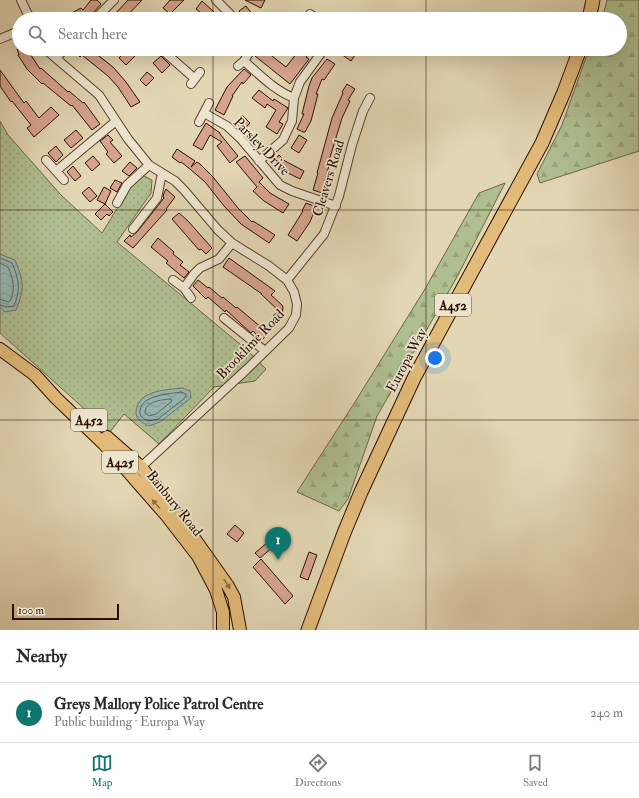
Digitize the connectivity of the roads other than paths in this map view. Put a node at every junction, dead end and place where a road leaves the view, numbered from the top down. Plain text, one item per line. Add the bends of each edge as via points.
1 (21, 0) edge
2 (114, 0) edge
3 (216, 0) edge
4 (594, 0) edge
5 (27, 12) edge
6 (103, 12) edge
7 (228, 12) edge
8 (591, 12) edge
9 (12, 34) edge
10 (0, 39) edge
11 (54, 56) edge
12 (169, 56) edge
13 (247, 56) edge
14 (319, 56) edge
15 (577, 56) edge
16 (56, 58) joint
17 (195, 78) dead end
18 (294, 98) junction
19 (370, 98) dead end
20 (209, 103) dead end
21 (204, 113) junction
22 (116, 121) junction
23 (199, 122) dead end
24 (46, 160) dead end
25 (259, 161) junction
26 (149, 165) junction
27 (56, 171) junction
28 (162, 173) junction
29 (64, 180) dead end
30 (117, 203) dead end
31 (336, 206) junction
32 (133, 229) dead end
33 (232, 243) junction
34 (173, 280) dead end
35 (287, 280) junction
36 (184, 288) junction
37 (191, 298) dead end
38 (224, 318) dead end
39 (0, 349) edge
40 (265, 351) junction
41 (136, 470) junction
42 (308, 629) edge
43 (223, 630) edge
44 (240, 630) edge

1 - 5 street
2 - 6 street
3 - 7 street
4 - 8 highway
9 - 10 street
11 - 16 street, Brooklime Road
12 - 17 street
13 - 18 street via 241,64
14 - 18 street via 300,82
15 - 42 highway, Europa Way / A452 via 542,142 394,418 344,533
16 - 22 street, Brooklime Road via 99,95
18 - 25 street via 292,121 283,140
19 - 31 street, Cleavers Road via 363,111
20 - 21 street
21 - 23 street
21 - 25 street, Parsley Drive via 227,126
22 - 26 street, Brooklime Road via 144,154
22 - 27 street
24 - 27 street
25 - 31 street, Parsley Drive via 280,185
26 - 28 street, Brooklime Road
26 - 30 street via 127,185
27 - 29 street
28 - 32 street via 157,198
28 - 33 street, Brooklime Road via 184,190
31 - 35 street, Cleavers Road via 324,234
33 - 35 street, Brooklime Road
33 - 36 street via 219,259 200,268
34 - 36 street
35 - 40 street, Brooklime Road via 296,298 296,315 289,328
36 - 37 street
38 - 40 street
39 - 41 main road, Banbury Road / A425 via 35,375 104,444
40 - 41 street, Brooklime Road
43 -> 41 main road, Banbury Road / A425 via 223,612 219,597 198,556
41 -> 44 main road, Banbury Road via 174,510 228,586 234,597

